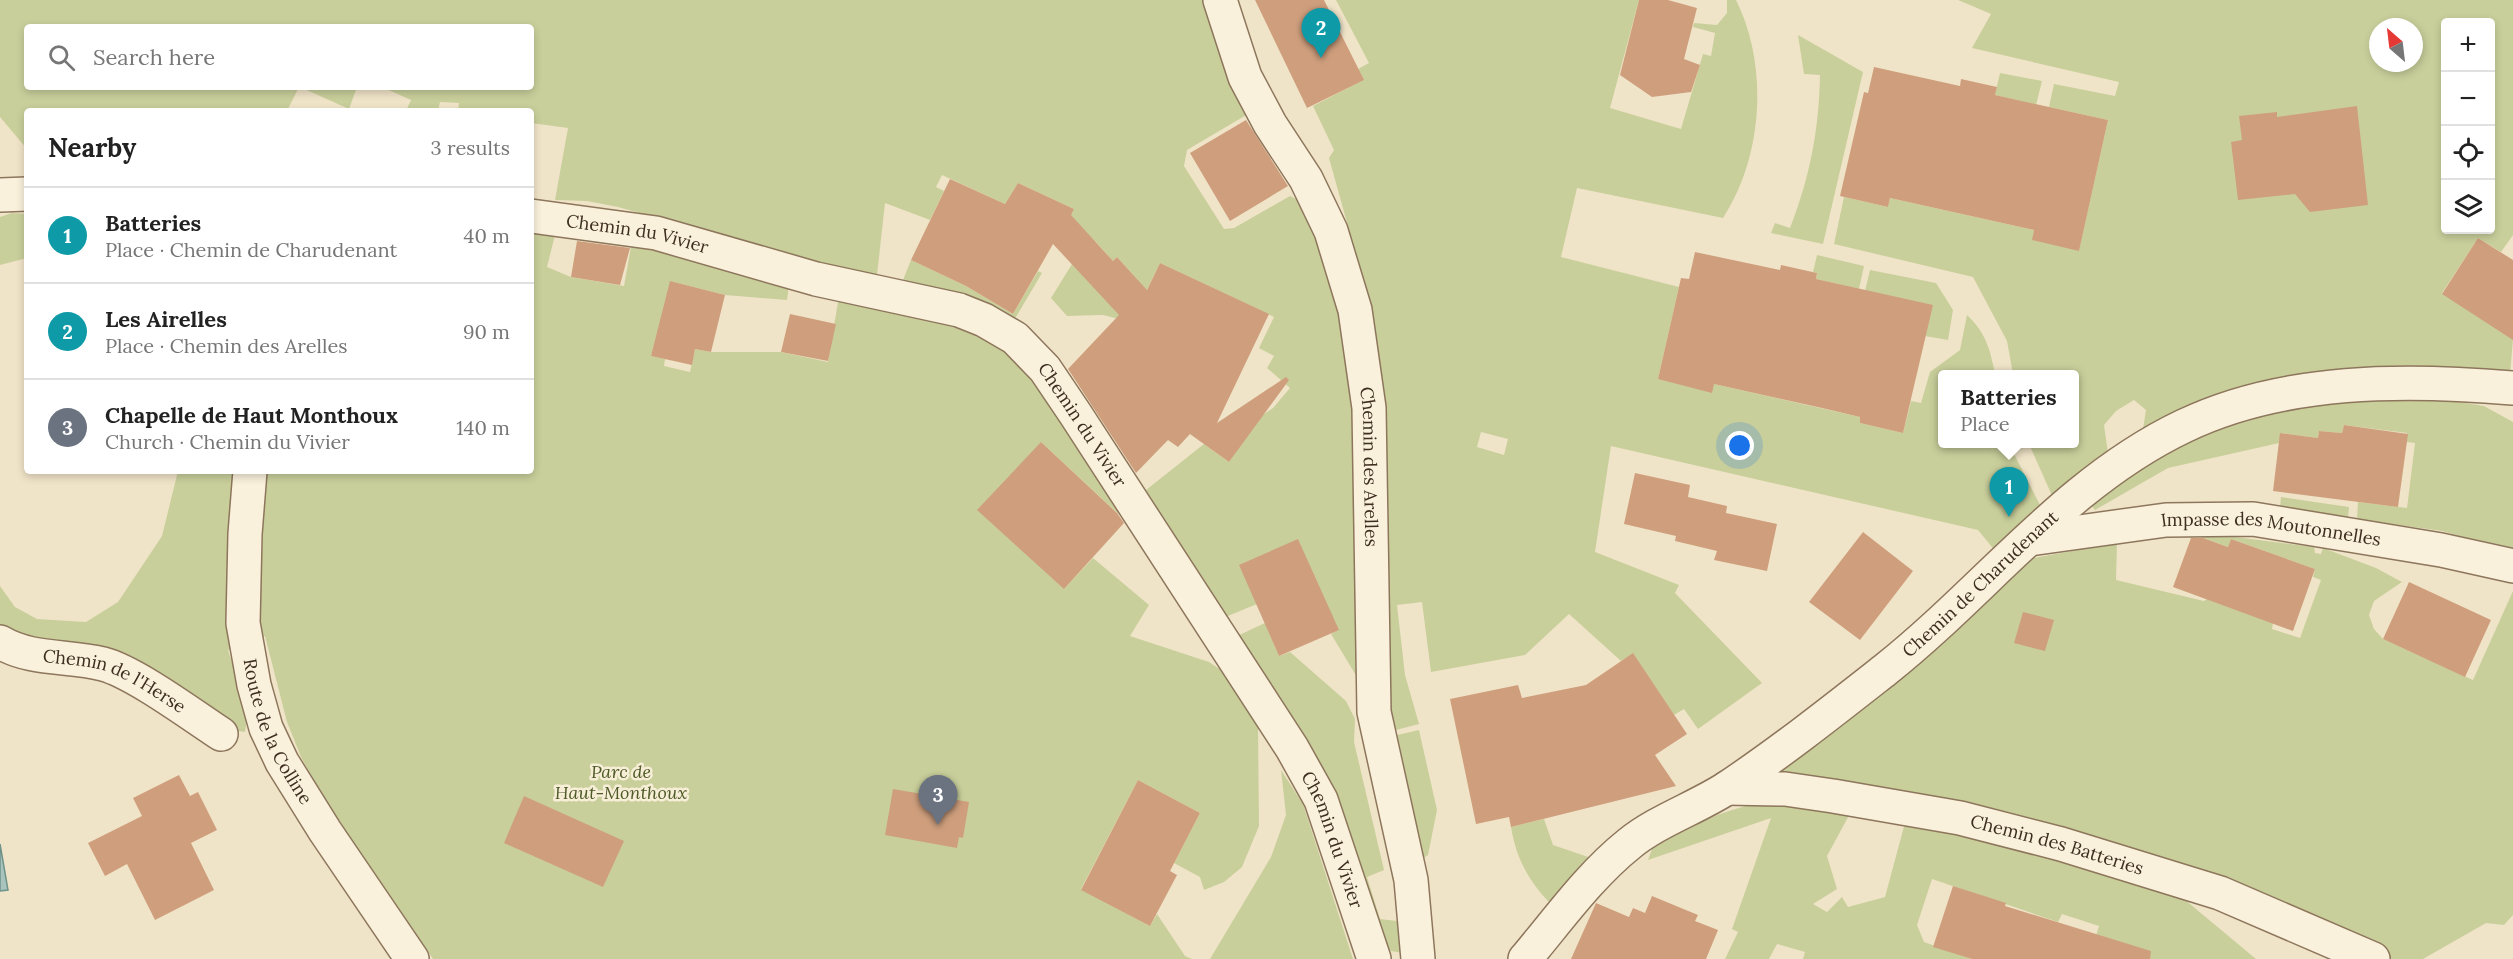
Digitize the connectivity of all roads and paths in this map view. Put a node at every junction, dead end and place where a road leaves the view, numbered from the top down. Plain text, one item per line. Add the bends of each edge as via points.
1 (1220, 0) edge
2 (534, 216) edge
3 (2513, 388) edge
4 (250, 474) edge
5 (2029, 539) junction
6 (2513, 566) edge
7 (0, 642) edge
8 (221, 734) dead end
9 (1727, 788) junction
10 (412, 959) edge
11 (1374, 959) edge
12 (1418, 959) edge
13 (1525, 959) edge
14 (2373, 959) edge

1 - 12 street, Chemin des Arelles via 1245,77 1306,179 1331,231 1355,310 1369,408 1374,712 1411,880
2 - 11 street, Chemin du Vivier via 656,233 824,281 959,310 1015,338 1045,369 1292,748 1321,800
3 - 5 street, Chemin de Charudenant via 2364,385 2284,394 2233,408 2186,425 2121,460
4 - 10 street, Route de la Colline via 243,623 266,728 282,762 325,831
5 - 6 street, Impasse des Moutonnelles via 2166,520 2253,519
5 - 9 street, Chemin de Charudenant via 1887,668
7 - 8 street, Chemin de l'Herse via 26,653 104,664
9 - 13 street, Chemin de Charudenant via 1630,843 1596,876
9 - 14 street, Chemin des Batteries via 1785,789 1833,796 1960,818 2061,844 2220,893

